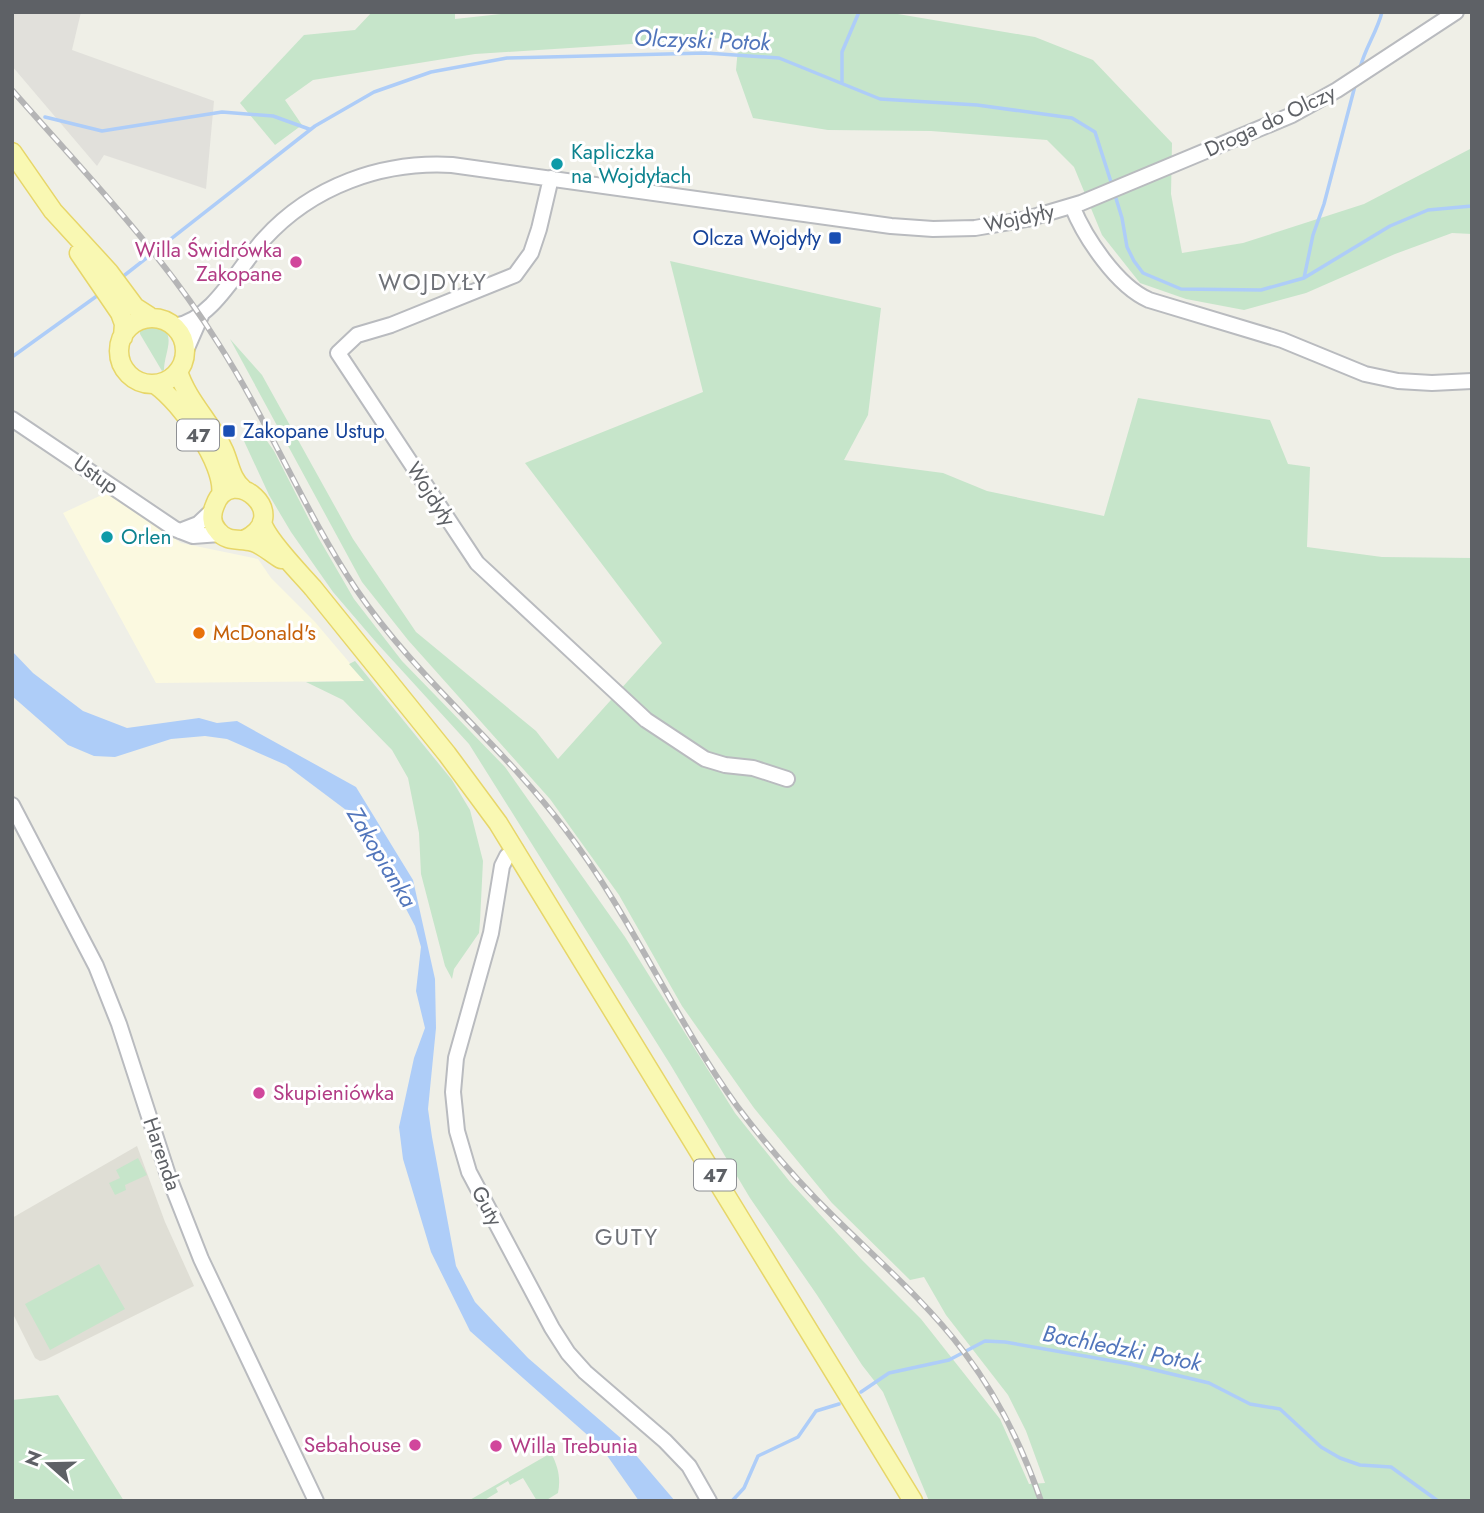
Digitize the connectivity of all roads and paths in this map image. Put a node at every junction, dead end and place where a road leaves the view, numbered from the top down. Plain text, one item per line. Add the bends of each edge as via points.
1 (1456, 12) edge
2 (12, 152) edge
3 (551, 178) junction
4 (1072, 206) junction
5 (116, 294) junction
6 (149, 316) junction
7 (201, 316) junction
8 (174, 326) junction
9 (123, 337) junction
10 (181, 363) junction
11 (1472, 381) edge
12 (156, 385) junction
13 (12, 419) edge
14 (243, 489) junction
15 (217, 503) junction
16 (262, 522) junction
17 (180, 531) junction
18 (220, 534) junction
19 (244, 540) junction
20 (289, 563) junction
21 (787, 779) dead end
22 (12, 805) edge
23 (516, 850) junction
24 (316, 1501) edge
25 (709, 1501) edge
26 (913, 1501) edge

1 - 4 street, Droga do Olczy via 1305,109
2 - 5 main road, 47
3 - 4 street, Wojdyły via 933,229 1004,224
3 - 7 street, Wojdyły via 432,164 386,169 351,180 318,195 277,226
3 - 21 street, Wojdyły via 531,253 515,275 358,335 338,353 477,563 646,720 705,759
4 - 11 street, Wojdyły via 1086,235 1115,273 1149,300 1282,341 1365,374 1398,381
5 - 6 main road, 47
5 - 9 main road, 47
6 - 8 main road, 47
6 - 9 main road via 133,322
7 - 8 street, Wojdyły
7 - 10 street, Wojdyły
8 - 10 main road, 47 via 182,340
9 - 12 main road, 47 via 120,354 124,369 137,381
10 - 12 main road via 168,380
10 - 14 main road, 47 via 184,386 221,446 233,479
12 - 15 main road, 47 via 174,400 212,456 219,474
13 - 17 street, Ustup
14 - 15 main road via 232,489
14 - 16 main road, 47 via 261,504
15 - 17 street via 195,526
15 - 18 main road, 47 via 213,522
16 - 19 main road
16 - 20 main road, 47
17 - 18 street, Ustup via 193,536
18 - 19 main road, 47
19 - 20 main road, 47
20 - 23 main road, 47 via 467,780
22 - 24 street, Harenda via 96,966 201,1259
23 - 25 street, Guty via 502,866 491,933 456,1058 457,1131 469,1172 568,1353 690,1466
23 - 26 main road, 47

